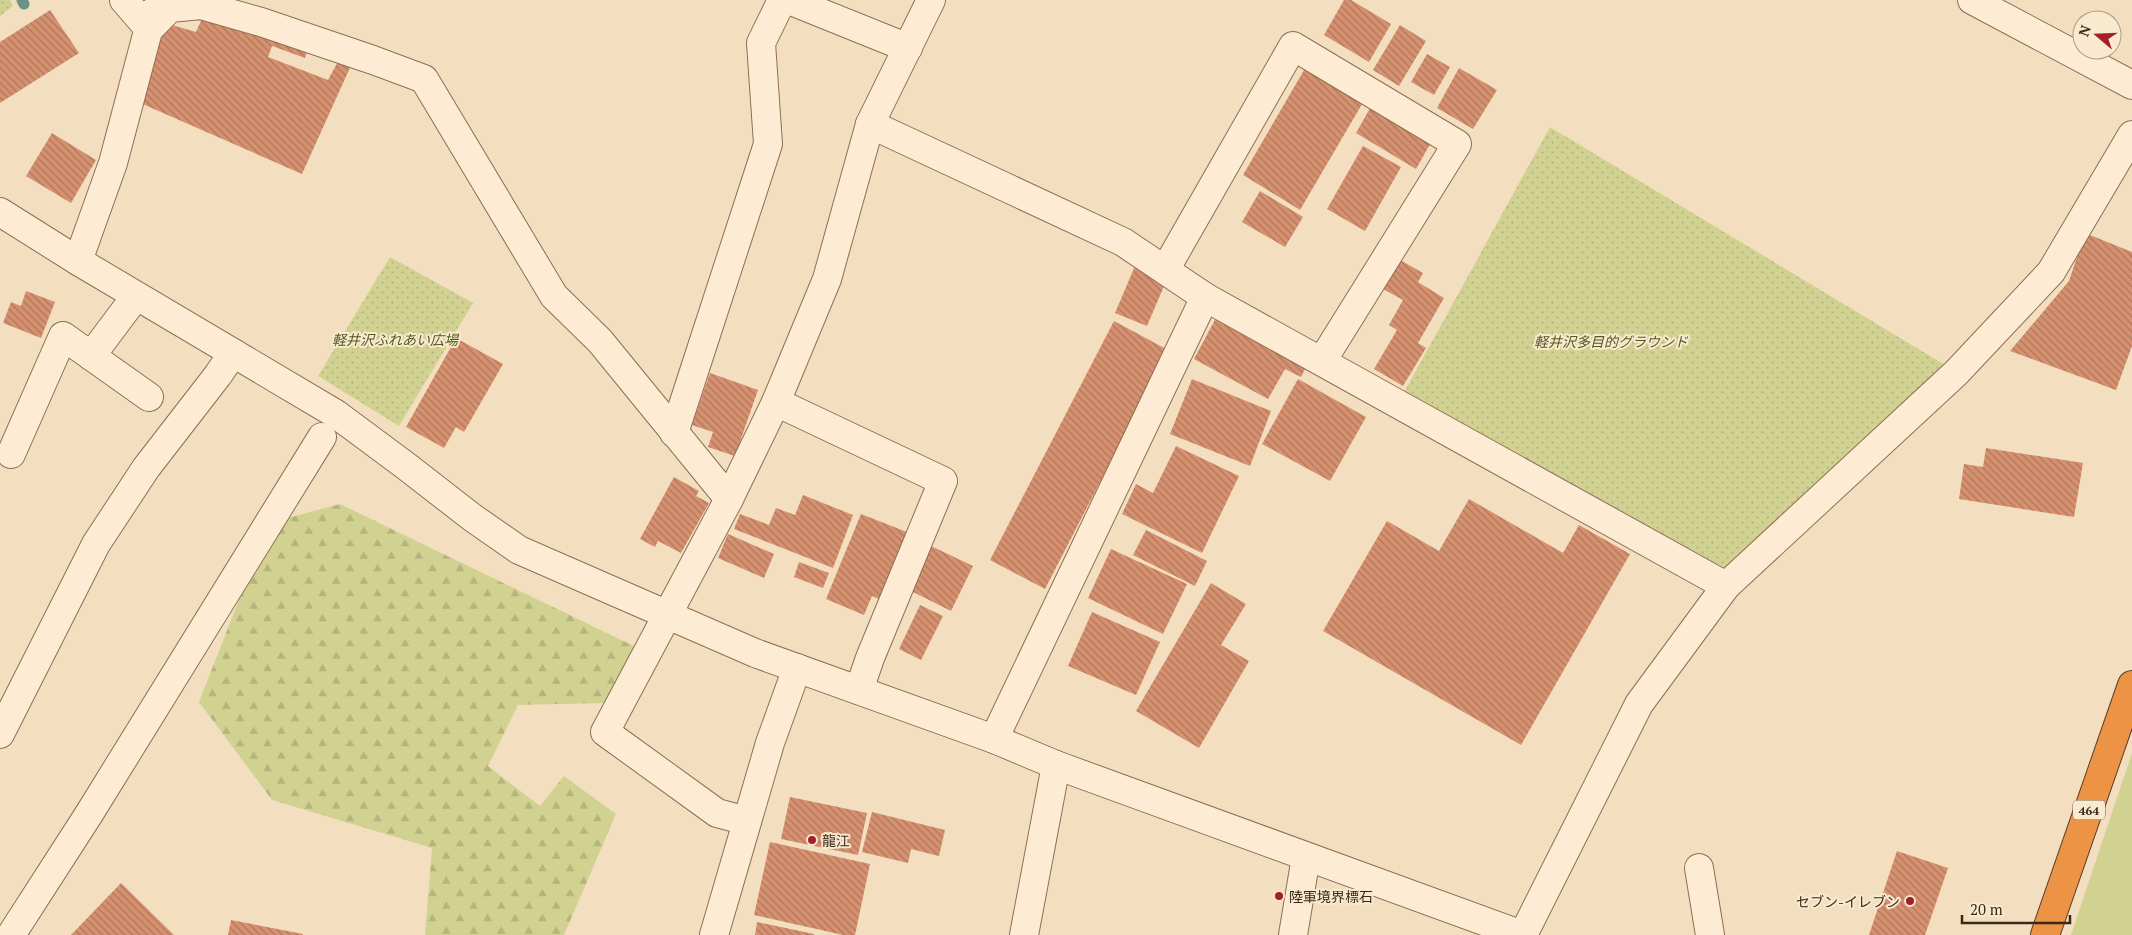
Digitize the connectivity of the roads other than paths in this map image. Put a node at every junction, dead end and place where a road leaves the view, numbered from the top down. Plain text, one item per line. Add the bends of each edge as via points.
1 (124, 0) edge
2 (156, 0) edge
3 (782, 0) edge
4 (789, 0) edge
5 (931, 0) edge
6 (1972, 0) edge
7 (149, 30) junction
8 (908, 48) junction
9 (2132, 85) edge
10 (870, 124) junction
11 (2132, 135) edge
12 (0, 212) edge
13 (78, 261) junction
14 (1165, 270) junction
15 (136, 296) junction
16 (1205, 296) junction
17 (233, 353) junction
18 (91, 356) junction
19 (1322, 362) junction
20 (149, 397) dead end
21 (776, 402) junction
22 (674, 433) junction
23 (322, 437) dead end
24 (11, 454) dead end
25 (729, 499) junction
26 (1726, 586) junction
27 (666, 614) junction
28 (797, 668) junction
29 (2132, 685) edge
30 (859, 690) junction
31 (0, 734) edge
32 (994, 739) junction
33 (1056, 764) junction
34 (748, 820) junction
35 (1306, 857) junction
36 (1699, 868) dead end
37 (11, 935) edge
38 (714, 935) edge
39 (1024, 935) edge
40 (1293, 935) edge
41 (1522, 935) edge
42 (1710, 935) edge
43 (2045, 935) edge

1 - 7 street
2 - 7 street
3 - 22 street via 761,43 768,144
4 - 8 street
5 - 8 street
6 - 9 street
7 - 13 street via 113,163
7 - 22 street via 170,8 201,5 424,79 554,296 600,341
8 - 10 street
10 - 14 street via 1123,242
10 - 21 street via 827,279
11 - 26 street via 2051,272 1956,373
12 - 13 street
13 - 15 street
14 - 16 street
14 - 19 street via 1294,46 1457,144
15 - 17 street
15 - 18 street
16 - 19 street
16 - 32 street
17 - 27 street via 336,414 519,550
17 - 31 street via 146,468 96,544
18 - 20 street
18 - 24 street via 63,336
19 - 26 street
21 - 25 street
21 - 30 street via 943,481
22 - 25 street
23 - 37 street
25 - 27 street
26 - 41 street via 1639,704
27 - 28 street
27 - 34 street via 604,732 717,813
28 - 30 street
28 - 34 street via 770,743
29 - 43 highway, 464
30 - 32 street
32 - 33 street
33 - 35 street
33 - 39 street
34 - 38 street
35 - 40 street
35 - 41 street
36 - 42 street

